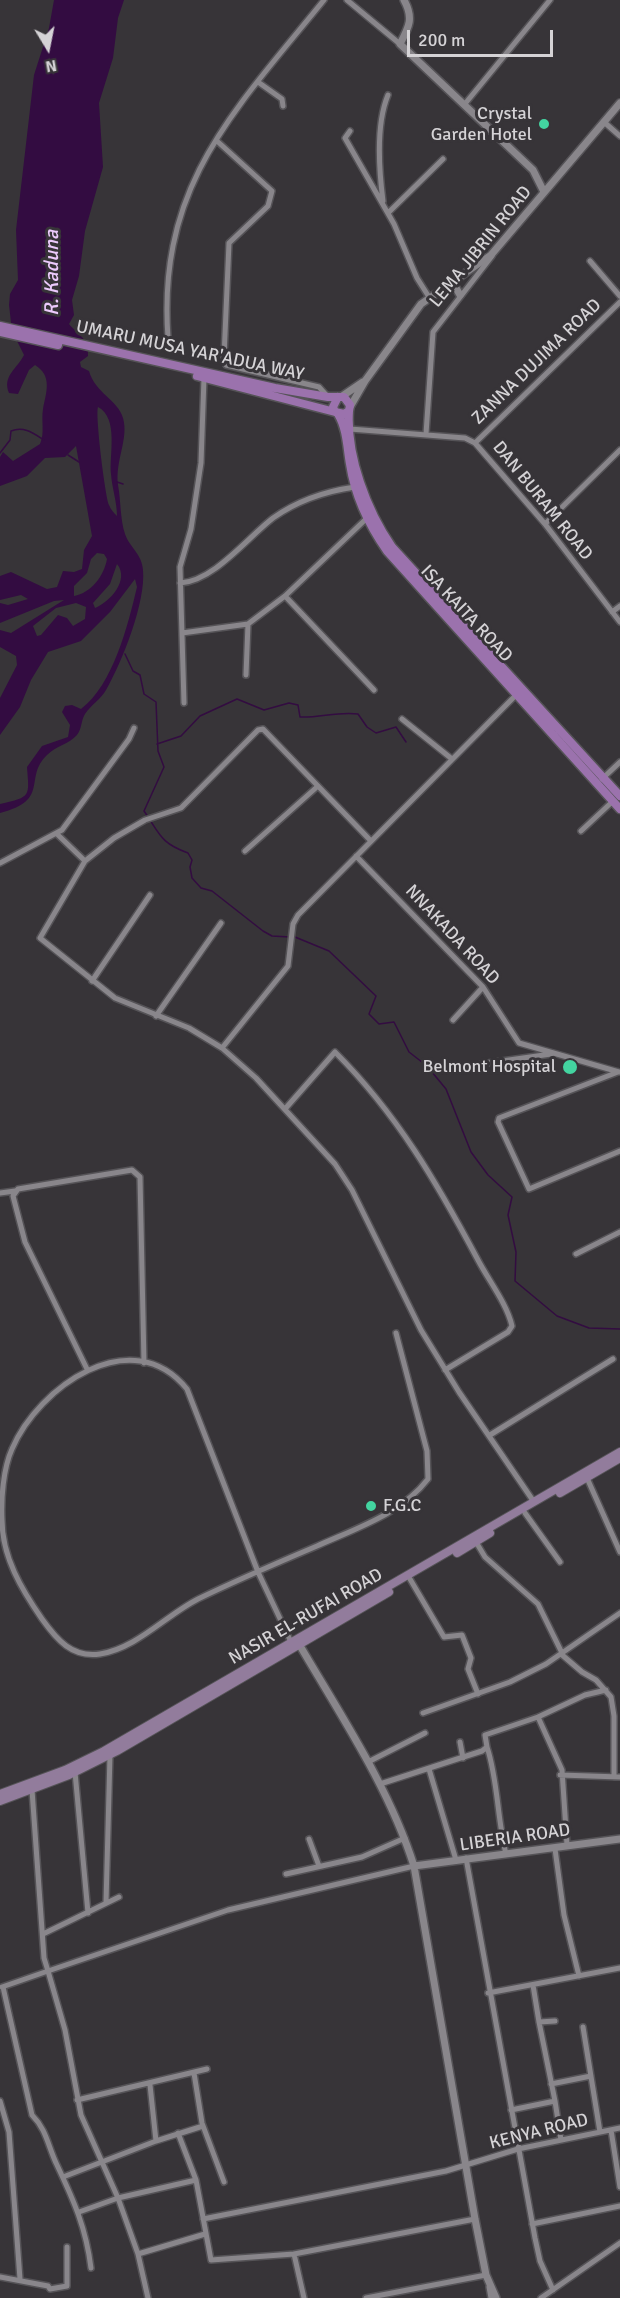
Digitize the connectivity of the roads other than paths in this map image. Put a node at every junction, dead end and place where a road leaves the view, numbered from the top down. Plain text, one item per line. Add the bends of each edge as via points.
1 (324, 0) edge
2 (347, 0) edge
3 (404, 0) edge
4 (550, 0) edge
5 (400, 44) junction
6 (258, 82) junction
7 (388, 95) dead end
8 (620, 103) edge
9 (464, 105) junction
10 (284, 106) dead end
11 (604, 122) junction
12 (350, 131) dead end
13 (620, 136) edge
14 (217, 141) junction
15 (443, 159) dead end
16 (544, 192) junction
17 (383, 203) junction
18 (388, 213) junction
19 (509, 236) junction
20 (590, 261) dead end
21 (446, 285) junction
22 (460, 295) junction
23 (620, 296) edge
24 (429, 297) junction
25 (620, 302) edge
26 (0, 326) edge
27 (0, 332) edge
28 (168, 338) dead end
29 (155, 363) junction
30 (204, 378) junction
31 (365, 381) junction
32 (328, 397) junction
33 (339, 397) junction
34 (349, 409) junction
35 (337, 413) junction
36 (350, 429) junction
37 (426, 434) junction
38 (475, 443) junction
39 (620, 450) edge
40 (355, 487) junction
41 (366, 519) junction
42 (545, 524) junction
43 (412, 574) junction
44 (180, 583) junction
45 (285, 596) junction
46 (620, 606) edge
47 (612, 612) junction
48 (620, 622) edge
49 (248, 624) junction
50 (182, 633) junction
51 (246, 675) dead end
52 (374, 690) dead end
53 (517, 694) junction
54 (184, 703) dead end
55 (402, 718) dead end
56 (134, 728) dead end
57 (452, 759) junction
58 (620, 762) edge
59 (600, 781) junction
60 (318, 786) junction
61 (616, 798) edge
62 (620, 809) edge
63 (581, 831) dead end
64 (57, 834) junction
65 (371, 841) junction
66 (245, 851) dead end
67 (356, 856) junction
68 (85, 861) junction
69 (0, 863) edge
70 (150, 895) dead end
71 (221, 923) dead end
72 (92, 981) junction
73 (483, 987) junction
74 (156, 1016) junction
75 (453, 1020) dead end
76 (222, 1048) junction
77 (554, 1054) junction
78 (481, 1064) dead end
79 (619, 1072) edge
80 (285, 1109) junction
81 (620, 1150) edge
82 (15, 1191) junction
83 (0, 1193) edge
84 (620, 1232) edge
85 (576, 1254) dead end
86 (396, 1333) dead end
87 (613, 1359) dead end
88 (144, 1363) junction
89 (87, 1369) junction
90 (445, 1370) junction
91 (490, 1435) junction
92 (620, 1452) edge
93 (620, 1458) edge
94 (587, 1478) junction
95 (534, 1502) junction
96 (525, 1513) junction
97 (472, 1542) junction
98 (620, 1552) edge
99 (9, 1561) junction
100 (0, 1562) edge
101 (560, 1562) dead end
102 (258, 1572) junction
103 (410, 1579) junction
104 (373, 1598) junction
105 (620, 1613) edge
106 (295, 1643) junction
107 (562, 1653) junction
108 (606, 1690) junction
109 (478, 1694) junction
110 (178, 1712) junction
111 (423, 1713) dead end
112 (538, 1717) junction
113 (425, 1733) dead end
114 (460, 1742) dead end
115 (487, 1747) junction
116 (110, 1755) junction
117 (463, 1758) junction
118 (368, 1762) junction
119 (429, 1769) junction
120 (75, 1772) junction
121 (560, 1775) junction
122 (617, 1777) edge
123 (380, 1784) junction
124 (32, 1790) junction
125 (0, 1794) edge
126 (0, 1800) edge
127 (405, 1838) junction
128 (309, 1839) dead end
129 (620, 1839) edge
130 (567, 1845) junction
131 (555, 1849) junction
132 (506, 1854) junction
133 (466, 1858) junction
134 (456, 1860) junction
135 (319, 1866) junction
136 (414, 1866) junction
137 (286, 1874) dead end
138 (119, 1897) dead end
139 (106, 1903) junction
140 (88, 1912) junction
141 (43, 1934) junction
142 (620, 1970) edge
143 (48, 1971) junction
144 (579, 1976) junction
145 (533, 1985) junction
146 (2, 1987) edge
147 (488, 1993) junction
148 (555, 2021) dead end
149 (539, 2022) junction
150 (583, 2027) dead end
151 (207, 2069) dead end
152 (194, 2073) junction
153 (591, 2076) junction
154 (551, 2084) junction
155 (150, 2085) junction
156 (77, 2100) junction
157 (0, 2101) edge
158 (555, 2101) junction
159 (511, 2110) junction
160 (203, 2126) junction
161 (620, 2128) edge
162 (611, 2130) junction
163 (600, 2132) junction
164 (178, 2133) junction
165 (561, 2140) junction
166 (156, 2141) junction
167 (518, 2149) junction
168 (100, 2161) junction
169 (465, 2166) junction
170 (63, 2177) junction
171 (196, 2180) junction
172 (224, 2182) dead end
173 (620, 2187) edge
174 (118, 2198) junction
175 (620, 2205) edge
176 (79, 2212) junction
177 (203, 2219) junction
178 (474, 2219) junction
179 (532, 2224) junction
180 (205, 2235) junction
181 (620, 2243) edge
182 (67, 2247) dead end
183 (138, 2254) junction
184 (294, 2254) junction
185 (91, 2268) dead end
186 (486, 2275) junction
187 (0, 2277) edge
188 (20, 2279) junction
189 (489, 2286) junction
190 (50, 2289) junction
191 (553, 2290) junction
192 (48, 2298) edge
193 (148, 2298) edge
194 (304, 2298) edge
195 (366, 2298) edge
196 (491, 2298) edge
197 (496, 2298) edge
198 (542, 2298) edge

1 - 6 street
2 - 5 street
3 - 5 street via 411,13 410,26
4 - 9 street
5 - 9 street
6 - 10 street via 282,99
6 - 14 street
7 - 17 street via 380,119
8 - 11 street, LEMA JIBRIN ROAD
9 - 16 street via 533,170
11 - 13 street
11 - 16 street, LEMA JIBRIN ROAD
12 - 17 street via 345,138
14 - 28 street via 190,184 175,226 167,272
14 - 32 street via 272,191 268,206 229,243 226,365 319,387
15 - 18 street
16 - 19 street, LEMA JIBRIN ROAD
17 - 18 street
18 - 24 street
19 - 21 street via 478,266
19 - 22 street, LEMA JIBRIN ROAD
20 - 23 street
21 - 22 street via 456,288
21 - 24 street
22 - 37 street, LEMA JIBRIN ROAD via 433,332
24 - 31 street
25 - 38 street, ZANNA DUJIMA ROAD
26 - 29 main road, UMARU MUSA YAR'ADUA WAY
27 - 29 main road, UMARU MUSA YAR'ADUA WAY
29 - 30 main road, UMARU MUSA YAR'ADUA WAY
29 - 32 main road, UMARU MUSA YAR'ADUA WAY
30 - 35 main road, UMARU MUSA YAR'ADUA WAY
30 - 44 street via 201,463 191,529 181,557
31 - 33 street
31 - 34 street
32 - 33 main road, UMARU MUSA YAR'ADUA WAY
33 - 34 main road via 348,400
33 - 35 main road via 333,404
34 - 35 main road
34 - 36 main road, ISA KAITA ROAD
35 - 40 main road, ISA KAITA ROAD via 345,430
36 - 37 street, DAN BURAM ROAD
36 - 43 main road, ISA KAITA ROAD via 361,486 373,516
37 - 38 street, DAN BURAM ROAD via 465,438
38 - 42 street, DAN BURAM ROAD
39 - 42 street
40 - 41 main road, ISA KAITA ROAD
40 - 44 street via 334,490 276,516 207,574
41 - 43 main road, ISA KAITA ROAD via 387,551
41 - 45 street
42 - 47 street, DAN BURAM ROAD
43 - 53 main road, ISA KAITA ROAD
43 - 59 main road, ISA KAITA ROAD
44 - 50 street
45 - 49 street
45 - 52 street
46 - 47 street
47 - 48 street, DAN BURAM ROAD
49 - 50 street
49 - 51 street
50 - 54 street
53 - 57 street
53 - 59 main road, ISA KAITA ROAD
55 - 57 street
56 - 64 street
57 - 65 street
58 - 59 street
59 - 61 main road, ISA KAITA ROAD
60 - 65 street
60 - 66 street
60 - 68 street via 263,729 258,730 185,805 145,820
61 - 62 main road, ISA KAITA ROAD
61 - 63 street
64 - 68 street
64 - 69 street
65 - 67 street
67 - 73 street, NNAKADA ROAD
67 - 76 street via 298,915 288,966
68 - 72 street via 40,938
70 - 72 street
71 - 74 street
72 - 74 street via 115,998
73 - 75 street
73 - 77 street, NNAKADA ROAD via 519,1043
74 - 76 street via 189,1028
76 - 80 street
77 - 78 street
77 - 79 street, NNAKADA ROAD
79 - 81 street via 499,1118 498,1122 529,1189
80 - 90 street via 335,1164 352,1190
80 - 90 street via 335,1052 372,1090 437,1184 512,1326
82 - 83 street
82 - 88 street via 79,1177 132,1170 138,1173
82 - 89 street via 13,1202 25,1242
84 - 85 street
86 - 102 street via 427,1451 428,1479 417,1494 379,1518
87 - 91 street
88 - 89 street via 118,1359
88 - 102 street via 177,1376 187,1389
89 - 99 street via 42,1402 11,1450 2,1521
90 - 91 street
91 - 95 street
92 - 95 main road, NASIR EL-RUFAI ROAD
93 - 94 main road, NASIR EL-RUFAI ROAD
94 - 96 main road, NASIR EL-RUFAI ROAD
94 - 98 street
95 - 97 main road, NASIR EL-RUFAI ROAD
96 - 97 main road, NASIR EL-RUFAI ROAD
96 - 101 street
97 - 103 main road, NASIR EL-RUFAI ROAD
97 - 104 main road, NASIR EL-RUFAI ROAD
97 - 107 street via 538,1604
99 - 100 street
99 - 102 street via 28,1599 67,1649 97,1655 118,1650 195,1601
102 - 106 street
103 - 104 main road, NASIR EL-RUFAI ROAD
103 - 109 street via 444,1637 462,1635 471,1658 468,1669
104 - 106 main road, NASIR EL-RUFAI ROAD
105 - 107 street
106 - 110 main road, NASIR EL-RUFAI ROAD
106 - 118 street
107 - 108 street
107 - 109 street via 510,1682
108 - 112 street via 585,1695
108 - 122 street via 614,1716
109 - 111 street
110 - 116 main road, NASIR EL-RUFAI ROAD
110 - 125 main road, NASIR EL-RUFAI ROAD via 85,1761
112 - 115 street via 484,1735
112 - 121 street via 560,1763
113 - 118 street
114 - 117 street
115 - 117 street
115 - 132 street
116 - 120 main road, NASIR EL-RUFAI ROAD
116 - 139 street
117 - 119 street
118 - 123 street
119 - 123 street
119 - 134 street
120 - 124 main road, NASIR EL-RUFAI ROAD
120 - 140 street
121 - 122 street
121 - 130 street
123 - 127 street
124 - 126 main road, NASIR EL-RUFAI ROAD
124 - 141 street
127 - 135 street via 362,1857
127 - 136 street
128 - 135 street
129 - 130 street, LIBERIA ROAD
130 - 131 street, LIBERIA ROAD
131 - 132 street, LIBERIA ROAD
131 - 144 street via 564,1915
132 - 133 street, LIBERIA ROAD
133 - 134 street, LIBERIA ROAD
133 - 147 street
134 - 136 street, LIBERIA ROAD
135 - 137 street
136 - 143 street via 228,1910
136 - 169 street
138 - 139 street
139 - 140 street
140 - 141 street
141 - 143 street
142 - 144 street
143 - 146 street
143 - 156 street via 65,2030
144 - 145 street
145 - 147 street
145 - 149 street
146 - 170 street via 32,2115 44,2127
147 - 159 street
148 - 149 street
149 - 154 street
150 - 153 street
151 - 152 street
152 - 155 street
152 - 160 street
153 - 154 street
153 - 163 street
154 - 158 street
155 - 156 street
155 - 166 street
156 - 168 street
157 - 188 street via 9,2132
158 - 159 street
158 - 165 street
159 - 167 street
160 - 164 street
160 - 172 street
161 - 162 street, KENYA ROAD
162 - 163 street, KENYA ROAD
162 - 173 street
163 - 165 street, KENYA ROAD
164 - 166 street
164 - 171 street
165 - 167 street, KENYA ROAD
166 - 168 street
167 - 169 street, KENYA ROAD
167 - 179 street
168 - 170 street
168 - 174 street
169 - 177 street, KENYA ROAD
169 - 178 street
170 - 176 street
171 - 174 street
171 - 177 street
174 - 176 street
174 - 183 street
175 - 179 street
176 - 185 street
177 - 180 street
178 - 184 street
178 - 186 street
179 - 191 street via 540,2261
180 - 183 street
180 - 184 street via 211,2260
181 - 191 street
182 - 190 street via 67,2286
183 - 193 street
184 - 194 street
186 - 189 street
186 - 195 street
187 - 188 street
188 - 190 street
189 - 196 street
189 - 197 street
190 - 192 street
191 - 198 street

